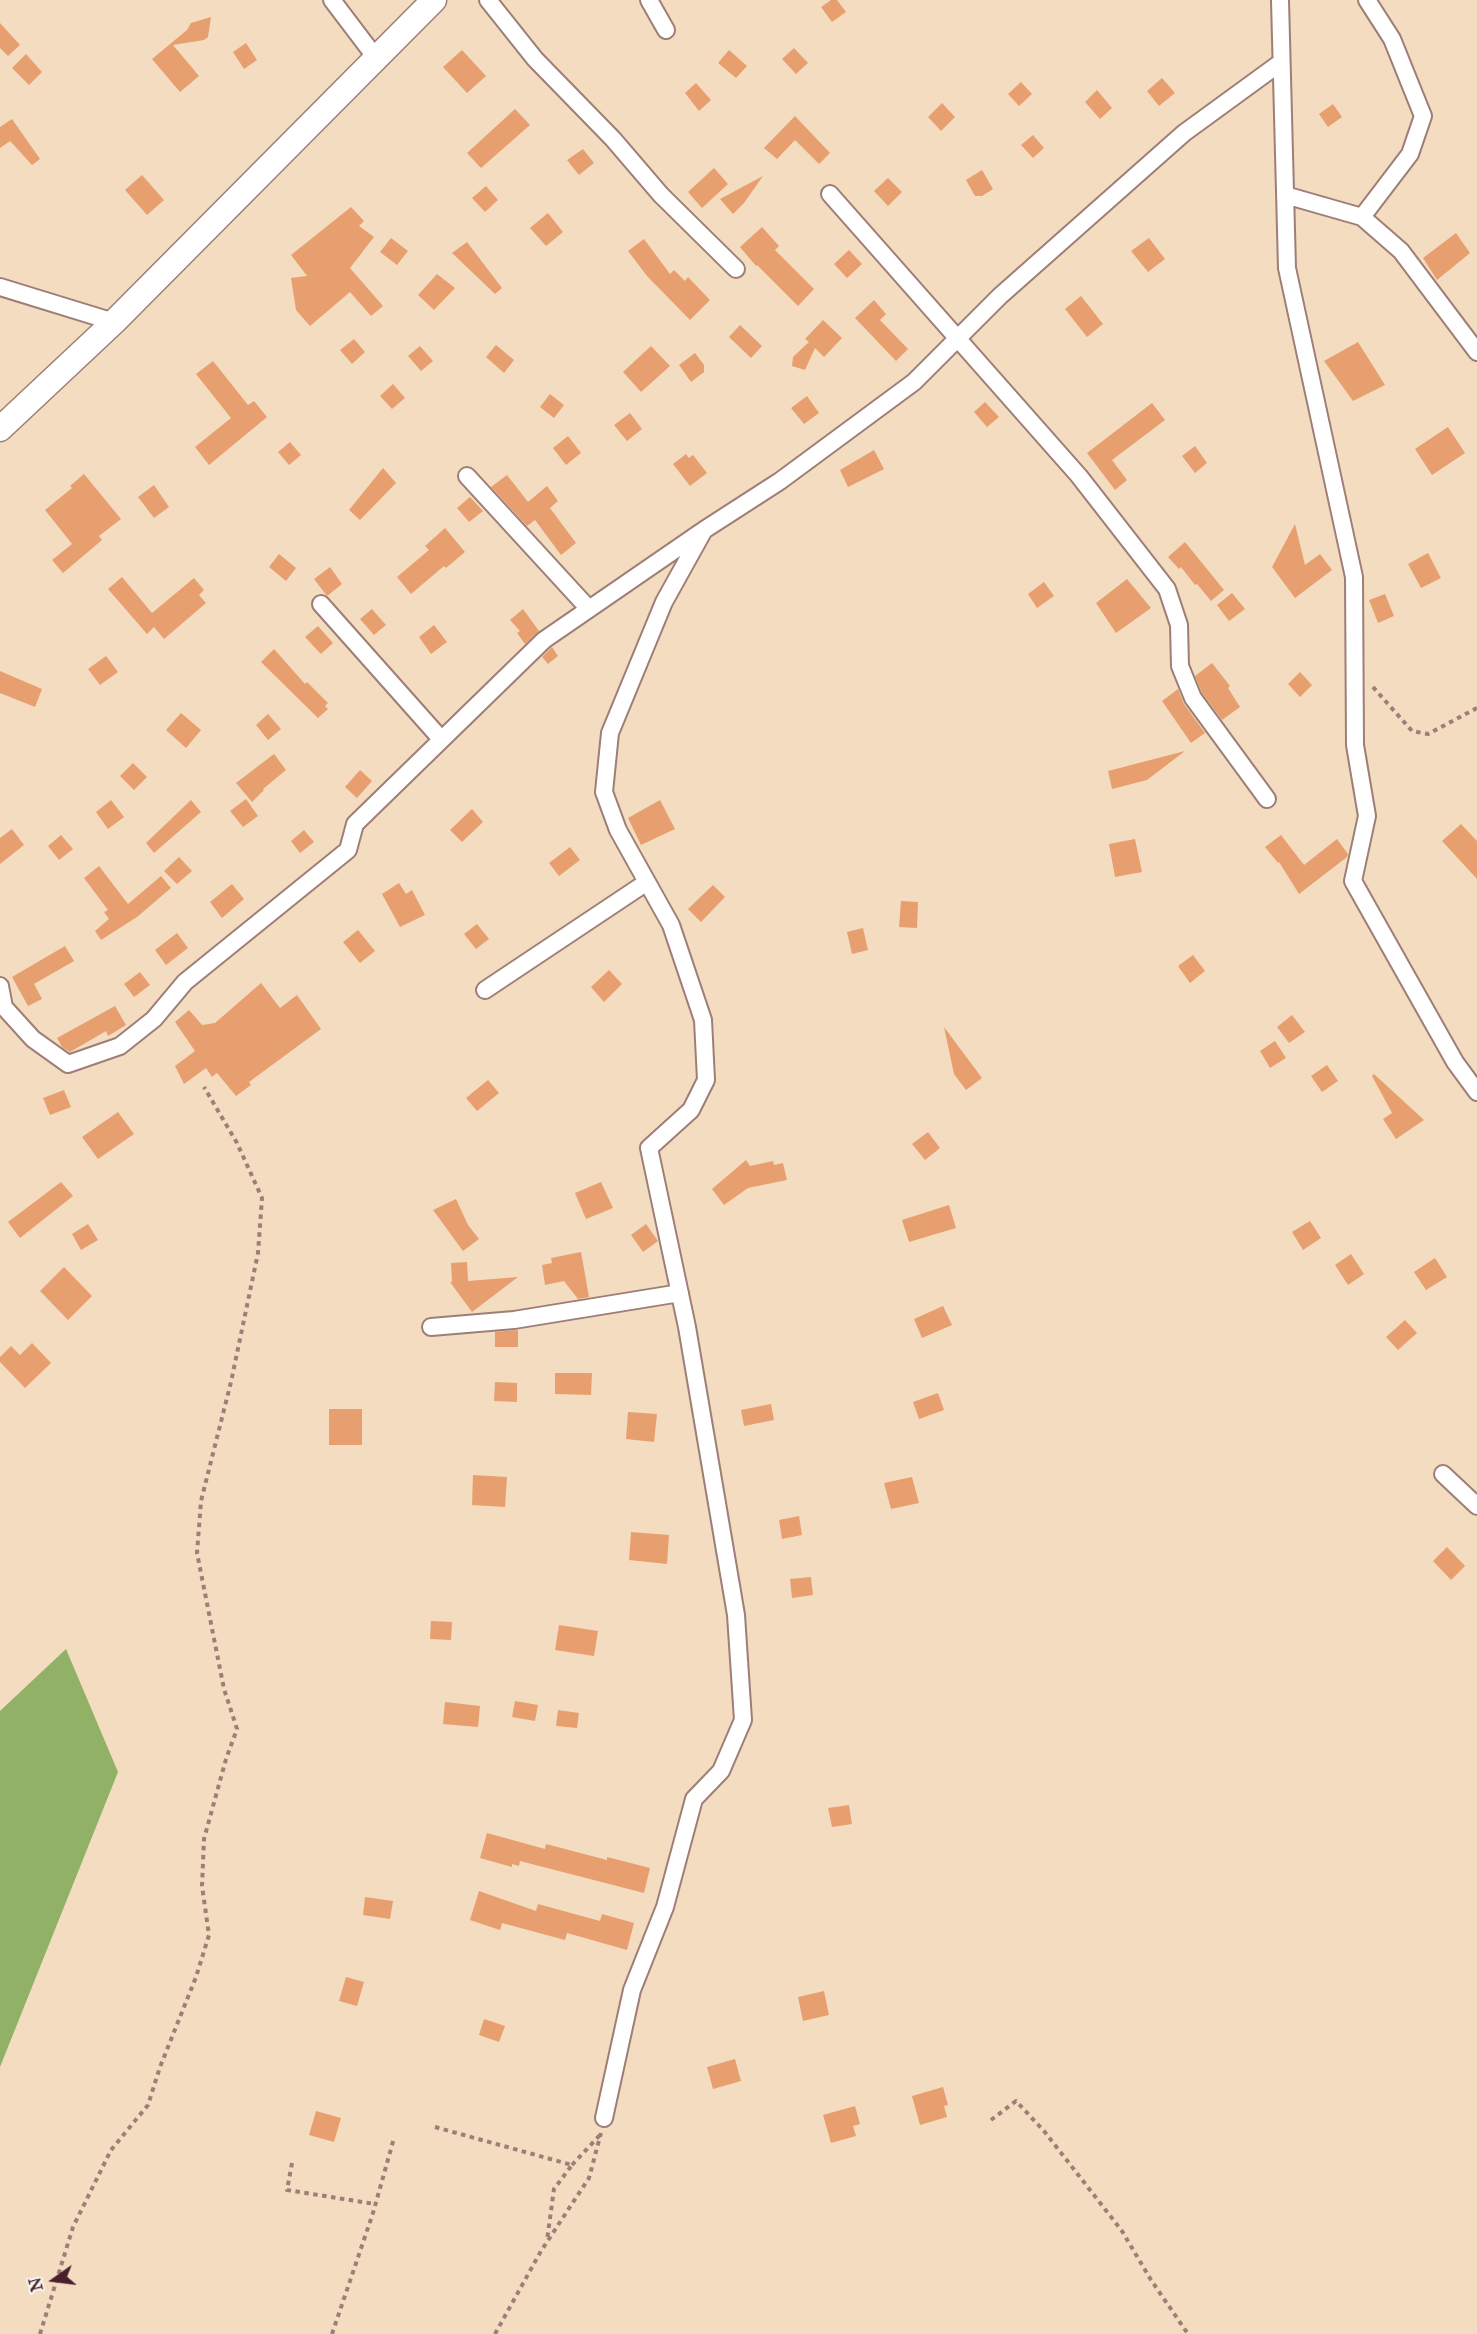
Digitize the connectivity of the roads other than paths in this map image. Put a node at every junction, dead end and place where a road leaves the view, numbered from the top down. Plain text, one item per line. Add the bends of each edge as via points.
1 (332, 0) edge
2 (434, 0) edge
3 (488, 0) edge
4 (649, 0) edge
5 (1280, 0) edge
6 (1366, 0) edge
7 (666, 30) dead end
8 (376, 58) junction
9 (1281, 63) junction
10 (830, 194) dead end
11 (1285, 195) junction
12 (1362, 217) junction
13 (736, 269) dead end
14 (0, 287) edge
15 (114, 322) junction
16 (957, 340) junction
17 (1477, 352) edge
18 (0, 429) edge
19 (467, 476) dead end
20 (704, 530) junction
21 (321, 604) dead end
22 (589, 609) junction
23 (441, 739) junction
24 (1267, 799) dead end
25 (647, 882) junction
26 (0, 986) edge
27 (485, 990) dead end
28 (1477, 1092) edge
29 (680, 1293) junction
30 (431, 1327) dead end
31 (1443, 1474) dead end
32 (1477, 1506) edge
33 (603, 2126) road end

1 - 8 street
2 - 8 main road
3 - 13 street via 535,59 661,195
4 - 7 street
5 - 9 street
6 - 12 street via 1392,39 1424,116 1410,154
8 - 15 main road
9 - 11 street
9 - 16 street via 1184,133 1000,296
10 - 16 street
11 - 12 street
11 - 28 street via 1287,268 1354,577 1355,745 1366,816 1353,881 1455,1062
12 - 17 street via 1401,251
14 - 15 street
15 - 18 main road
16 - 20 street via 914,382 780,481
16 - 24 street via 1079,476 1167,589 1179,625 1180,666 1193,699
19 - 22 street
20 - 22 street
20 - 25 street via 664,602 610,733 604,792 618,830
21 - 23 street
22 - 23 street via 544,640
23 - 26 street via 355,825 348,850 185,982 154,1019 120,1046 68,1064 33,1039 4,1007
25 - 27 street
25 - 29 street via 671,925 703,1020 706,1080 691,1110 649,1148
29 - 30 street via 514,1320
29 - 33 street via 736,1614 743,1720 721,1771 694,1799 665,1907 632,1990
31 - 32 street

